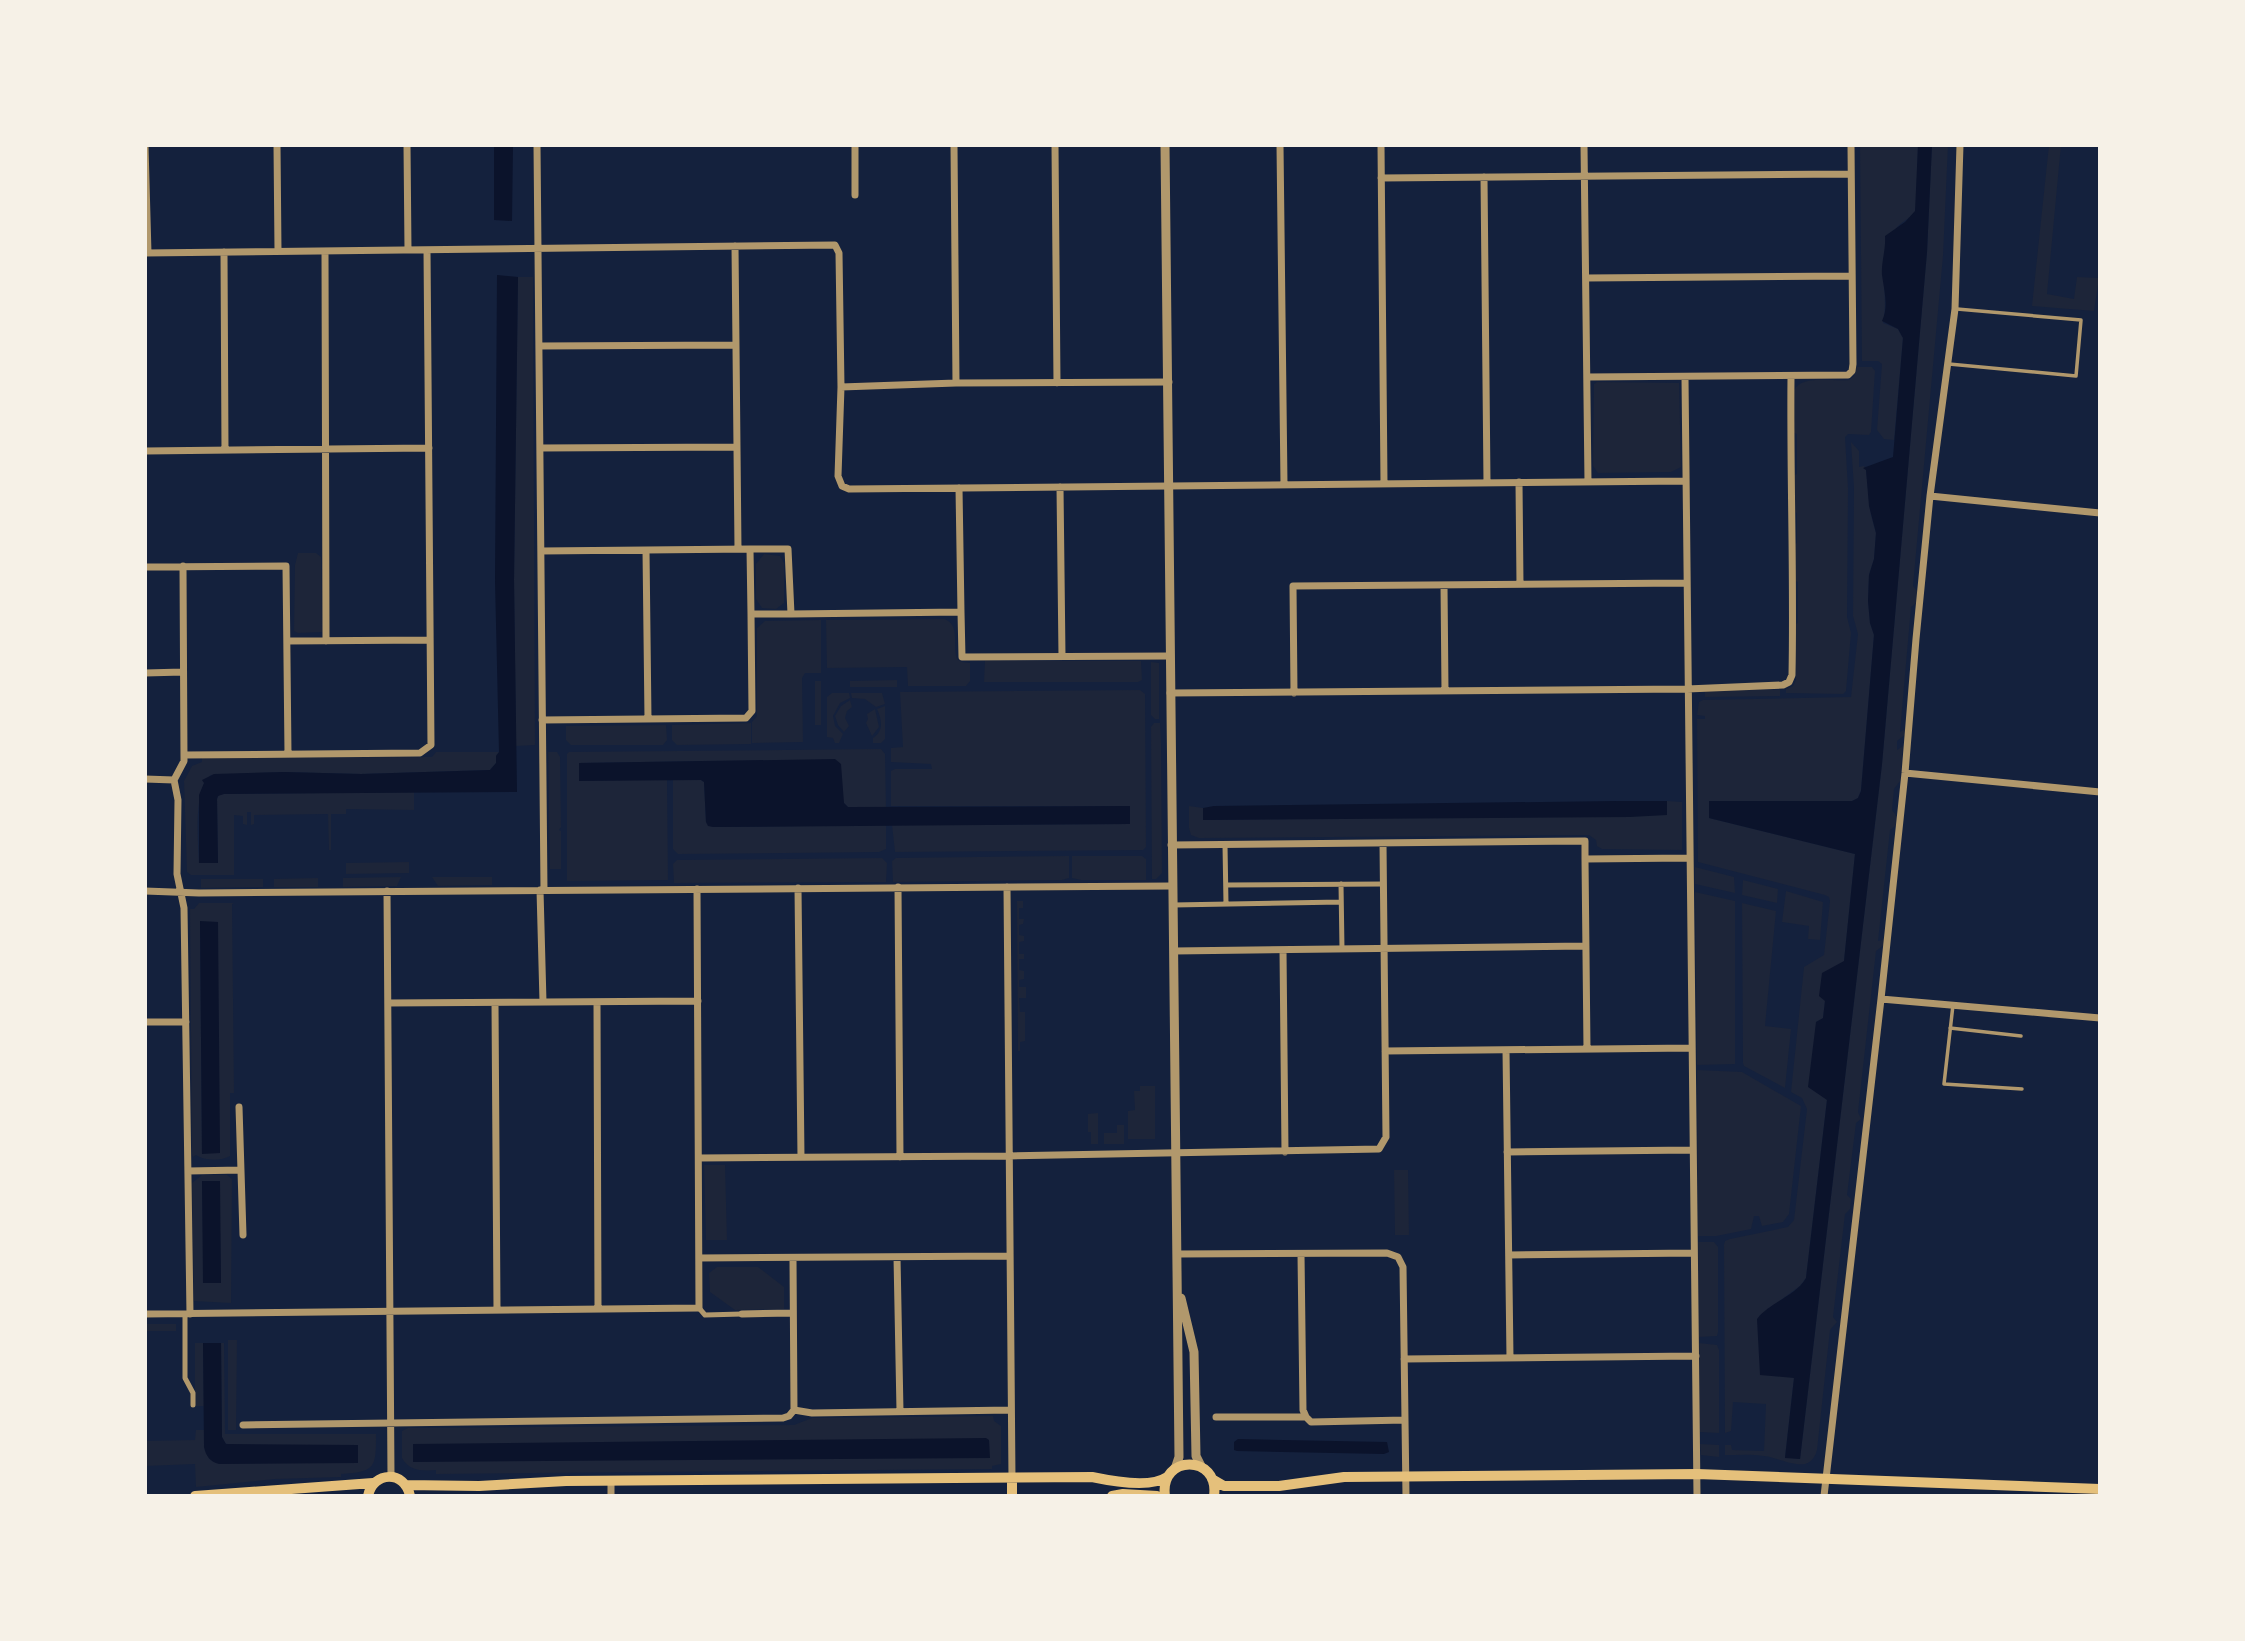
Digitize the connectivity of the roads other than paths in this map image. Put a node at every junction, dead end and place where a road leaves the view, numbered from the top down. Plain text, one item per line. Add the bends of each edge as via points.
1 (277, 145) edge
2 (407, 145) edge
3 (537, 145) edge
4 (855, 145) edge
5 (954, 145) edge
6 (1055, 145) edge
7 (1165, 145) edge
8 (1280, 145) edge
9 (1381, 145) edge
10 (1584, 145) edge
11 (1851, 145) edge
12 (1960, 145) edge
13 (145, 146) edge
14 (1851, 174) junction
15 (1585, 176) junction
16 (1484, 177) junction
17 (1381, 178) junction
18 (855, 195) dead end
19 (735, 246) junction
20 (538, 248) junction
21 (408, 250) junction
22 (427, 250) junction
23 (278, 251) junction
24 (325, 251) junction
25 (224, 252) junction
26 (146, 253) edge
27 (1852, 276) junction
28 (1586, 278) junction
29 (1955, 309) junction
30 (736, 345) junction
31 (539, 346) junction
32 (1948, 364) junction
33 (1587, 377) junction
34 (1791, 377) junction
35 (1685, 378) junction
36 (1169, 382) junction
37 (956, 383) junction
38 (1057, 383) junction
39 (841, 387) junction
40 (737, 447) junction
41 (429, 448) junction
42 (540, 448) junction
43 (326, 449) junction
44 (225, 450) junction
45 (145, 451) edge
46 (1686, 481) junction
47 (1487, 482) junction
48 (1519, 482) junction
49 (1588, 482) junction
50 (1384, 483) junction
51 (1284, 484) junction
52 (1170, 485) junction
53 (1060, 487) junction
54 (958, 488) junction
55 (1930, 496) junction
56 (2100, 513) edge
57 (738, 549) junction
58 (750, 549) junction
59 (646, 550) junction
60 (541, 551) junction
61 (183, 566) junction
62 (145, 567) edge
63 (1688, 583) junction
64 (1444, 584) junction
65 (1520, 584) junction
66 (961, 612) junction
67 (751, 614) junction
68 (791, 614) junction
69 (430, 640) junction
70 (287, 641) junction
71 (326, 641) junction
72 (1062, 656) junction
73 (1170, 656) junction
74 (183, 672) junction
75 (145, 673) edge
76 (1687, 689) junction
77 (1445, 691) junction
78 (1294, 692) junction
79 (1170, 693) junction
80 (648, 719) junction
81 (542, 720) junction
82 (288, 754) junction
83 (184, 755) junction
84 (1905, 772) junction
85 (145, 779) edge
86 (174, 780) junction
87 (2100, 792) edge
88 (1383, 843) junction
89 (1171, 845) junction
90 (1225, 845) junction
91 (1689, 858) junction
92 (1585, 859) junction
93 (1341, 884) junction
94 (1383, 884) junction
95 (1226, 885) junction
96 (1172, 886) junction
97 (898, 887) junction
98 (1007, 887) junction
99 (798, 888) junction
100 (697, 889) junction
101 (542, 890) junction
102 (145, 891) edge
103 (387, 891) junction
104 (181, 893) junction
105 (1341, 902) junction
106 (1226, 904) junction
107 (1172, 905) junction
108 (1586, 946) junction
109 (1384, 948) junction
110 (1342, 949) junction
111 (1283, 950) junction
112 (1174, 951) junction
113 (1881, 999) junction
114 (698, 1001) junction
115 (542, 1002) junction
116 (597, 1002) junction
117 (388, 1003) junction
118 (495, 1003) junction
119 (1953, 1005) junction
120 (2100, 1018) edge
121 (145, 1022) edge
122 (186, 1022) junction
123 (1951, 1028) junction
124 (2021, 1036) dead end
125 (1692, 1048) junction
126 (1587, 1049) junction
127 (1506, 1050) junction
128 (1385, 1051) junction
129 (2022, 1089) dead end
130 (239, 1107) dead end
131 (1693, 1150) junction
132 (1285, 1152) junction
133 (1507, 1152) junction
134 (1177, 1153) junction
135 (1009, 1156) junction
136 (801, 1157) junction
137 (900, 1157) junction
138 (698, 1158) junction
139 (241, 1170) junction
140 (188, 1171) junction
141 (243, 1235) dead end
142 (1694, 1253) junction
143 (1178, 1254) junction
144 (1301, 1254) junction
145 (1508, 1255) junction
146 (1010, 1256) junction
147 (897, 1257) junction
148 (699, 1258) junction
149 (793, 1258) junction
150 (1178, 1291) junction
151 (598, 1308) junction
152 (699, 1308) junction
153 (497, 1309) junction
154 (389, 1311) junction
155 (145, 1314) edge
156 (187, 1314) junction
157 (742, 1314) joint
158 (793, 1314) junction
159 (1696, 1356) junction
160 (1510, 1358) junction
161 (1404, 1359) junction
162 (193, 1405) dead end
163 (794, 1410) junction
164 (1012, 1410) junction
165 (900, 1411) junction
166 (1216, 1417) dead end
167 (1306, 1417) junction
168 (1405, 1420) junction
169 (390, 1424) junction
170 (243, 1425) dead end
171 (1202, 1468) junction
172 (1171, 1473) junction
173 (1697, 1474) junction
174 (1405, 1475) junction
175 (391, 1476) junction
176 (1012, 1478) junction
177 (1826, 1478) junction
178 (1212, 1479) junction
179 (611, 1482) junction
180 (373, 1483) junction
181 (1970, 1483) junction
182 (2100, 1489) edge
183 (408, 1490) edge
184 (195, 1496) edge
185 (368, 1496) edge
186 (611, 1496) edge
187 (1012, 1496) edge
188 (1112, 1496) edge
189 (1157, 1496) edge
190 (1166, 1496) edge
191 (1214, 1496) edge
192 (1406, 1496) edge
193 (1697, 1496) edge
194 (1824, 1496) edge
195 (1975, 1496) edge

1 - 23 street
2 - 21 street
3 - 20 street
4 - 18 street
5 - 37 street
6 - 38 street
7 - 36 street
8 - 51 street
9 - 17 street
10 - 15 street
11 - 14 street
12 - 29 street
13 - 26 street
14 - 15 street
14 - 27 street
15 - 16 street
15 - 28 street
16 - 17 street
16 - 47 street
17 - 50 street
19 - 20 street
19 - 30 street
19 - 39 street via 837,247
20 - 22 street
20 - 31 street
21 - 22 street
21 - 24 street
22 - 41 street
23 - 24 street
23 - 25 street
24 - 43 street
25 - 26 street
25 - 44 street
27 - 28 street
27 - 34 street via 1852,371 1844,376
28 - 33 street
29 - 32 street
29 - 32 lane via 2081,320 2076,376
30 - 31 street
30 - 40 street
31 - 42 street
32 - 55 street
33 - 35 street
33 - 49 street
34 - 35 street
34 - 76 street via 1792,675 1783,685
35 - 46 street
36 - 38 street
36 - 52 street
37 - 38 street
37 - 39 street
39 - 54 street via 838,476 842,486
40 - 42 street
40 - 57 street
41 - 43 street
41 - 69 street
42 - 60 street
43 - 44 street
43 - 71 street
44 - 45 street
46 - 49 street
46 - 63 street
47 - 48 street
47 - 50 street
48 - 49 street
48 - 65 street
50 - 51 street
51 - 52 street
52 - 53 street
52 - 73 street
53 - 54 street
53 - 72 street
54 - 66 street
55 - 56 street
55 - 84 street
57 - 58 street
57 - 59 street
58 - 67 street
58 - 68 street via 789,549
59 - 60 street
59 - 80 street
60 - 81 street
61 - 62 street
61 - 70 street via 286,566
61 - 74 street
63 - 65 street
63 - 76 street
64 - 65 street
64 - 77 street
64 - 78 street via 1293,586
66 - 68 street
66 - 72 street via 962,657
67 - 68 street
67 - 80 street via 750,715 741,719
69 - 71 street
69 - 82 street via 432,741 428,749 420,753
70 - 71 street
70 - 82 street
72 - 73 street
73 - 79 street
74 - 75 street
74 - 83 street
76 - 77 street
76 - 91 street
77 - 78 street
78 - 79 street
79 - 89 street
80 - 81 street
81 - 101 street
82 - 83 street
83 - 86 street
84 - 87 street
84 - 113 street
85 - 86 street
86 - 104 street
88 - 90 street
88 - 92 street via 1585,841
88 - 94 street
89 - 90 street
89 - 96 street
90 - 95 street
91 - 92 street
91 - 125 street
92 - 108 street
93 - 94 street
93 - 95 street
93 - 105 street
94 - 109 street
95 - 106 street
96 - 98 street
96 - 107 street
97 - 98 street
97 - 99 street
97 - 137 street
98 - 135 street
99 - 100 street
99 - 136 street
100 - 101 street
100 - 114 street
101 - 103 street
101 - 115 street
102 - 104 street
103 - 104 street
103 - 117 street
104 - 122 street
105 - 106 street
105 - 110 street
106 - 107 street
107 - 112 street
108 - 109 street
108 - 126 street
109 - 110 street
109 - 128 street
110 - 111 street
111 - 112 street
111 - 132 street
112 - 134 street
113 - 119 street
113 - 177 street
114 - 116 street
114 - 138 street
115 - 116 street
115 - 118 street
116 - 151 street
117 - 118 street
117 - 154 street
118 - 153 street
119 - 120 street
119 - 123 lane
121 - 122 street
122 - 140 street
123 - 124 lane
123 - 129 lane via 1944,1084
125 - 126 street
125 - 131 street
126 - 127 street
127 - 128 street
127 - 133 street
128 - 132 street via 1386,1137 1382,1146 1374,1151
130 - 139 street
131 - 133 street
131 - 142 street
132 - 134 street
133 - 145 street
134 - 135 street
134 - 143 street
135 - 137 street
135 - 146 street
136 - 137 street
136 - 138 street
138 - 148 street
139 - 140 street
139 - 141 street
140 - 156 street
142 - 145 street
142 - 159 street
143 - 144 street
143 - 150 street
144 - 161 street via 1398,1256 1403,1268
144 - 167 street
145 - 160 street
146 - 147 street
146 - 164 street
147 - 149 street
147 - 165 street
148 - 149 street
148 - 152 street
149 - 158 street
150 - 171 street via 1194,1352 1196,1456
150 - 172 street via 1180,1457
151 - 152 street
151 - 153 street
152 - 157 street via 705,1315
153 - 154 street
154 - 156 street
154 - 169 street
155 - 156 street
156 - 162 street via 185,1378
157 - 158 street
158 - 163 street
159 - 160 street
159 - 173 street
160 - 161 street
161 - 168 street
163 - 165 street
163 - 169 street via 783,1418
164 - 165 street
164 - 176 street
166 - 167 street
167 - 168 street via 1311,1422
168 - 174 street
169 - 170 street
169 - 175 street
171 - 172 main road via 1191,1464
171 - 178 main road
172 - 176 main road via 1154,1482
172 - 190 main road
173 - 174 main road
173 - 177 main road
173 - 193 street
174 - 178 main road via 1279,1486 1224,1486
174 - 192 street
175 - 180 main road
175 - 183 main road via 402,1480
176 - 179 main road
176 - 187 main road
177 - 181 main road
177 - 194 street
178 - 191 main road
179 - 183 main road
179 - 186 street
180 - 184 main road
180 - 185 main road
181 - 182 main road
181 - 195 street
188 - 189 main road

